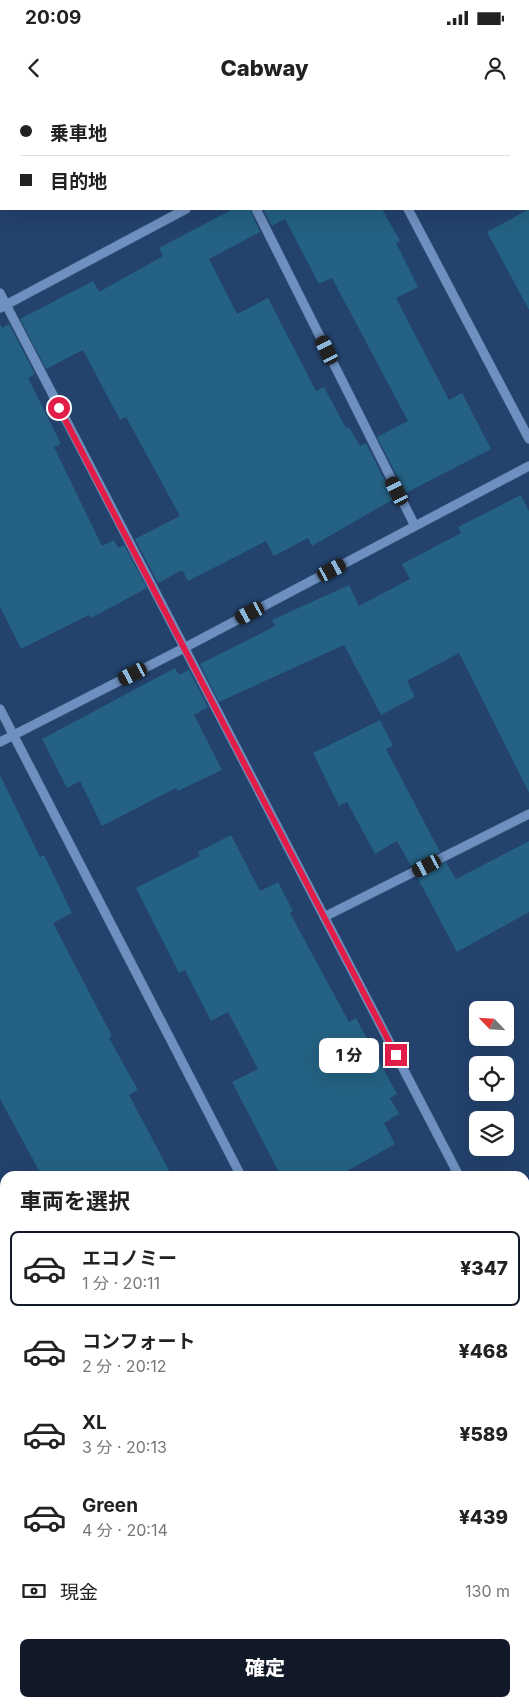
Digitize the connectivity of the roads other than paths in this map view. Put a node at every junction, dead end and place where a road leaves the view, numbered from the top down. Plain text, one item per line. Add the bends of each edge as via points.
1 (184, 210) edge
2 (257, 210) edge
3 (409, 210) edge
4 (0, 292) edge
5 (3, 307) edge
6 (529, 439) edge
7 (529, 466) edge
8 (415, 526) junction
9 (184, 648) junction
10 (0, 709) edge
11 (13, 735) junction
12 (0, 742) edge
13 (529, 814) edge
14 (324, 917) junction
15 (238, 1171) edge
16 (456, 1171) edge

1 - 5 street
2 - 8 street
3 - 6 street
4 - 5 street
5 - 9 street
7 - 8 street
8 - 9 street
9 - 11 street
9 - 14 street
10 - 11 street
11 - 12 street
11 - 15 street
13 - 14 street
14 - 16 street

